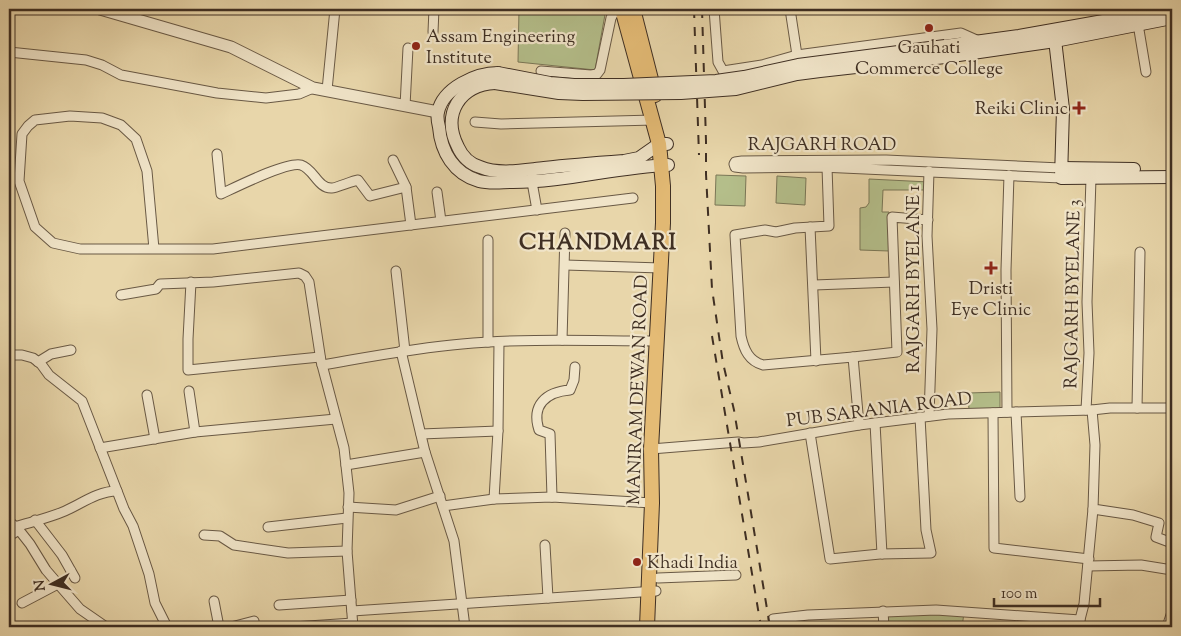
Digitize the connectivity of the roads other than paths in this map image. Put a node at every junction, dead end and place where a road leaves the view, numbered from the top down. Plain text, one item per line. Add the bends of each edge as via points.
1 (100, 9) edge
2 (335, 9) edge
3 (434, 9) edge
4 (616, 9) edge
5 (622, 9) edge
6 (633, 9) edge
7 (714, 9) edge
8 (790, 9) edge
9 (1171, 9) edge
10 (1172, 18) edge
11 (1138, 24) junction
12 (433, 32) dead end
13 (1055, 36) junction
14 (982, 47) junction
15 (408, 48) dead end
16 (9, 52) edge
17 (797, 55) junction
18 (542, 71) dead end
19 (1146, 72) dead end
20 (497, 78) junction
21 (314, 88) junction
22 (327, 90) junction
23 (404, 106) junction
24 (438, 112) junction
25 (654, 120) junction
26 (476, 122) dead end
27 (663, 144) junction
28 (217, 154) dead end
29 (393, 160) dead end
30 (664, 165) junction
31 (827, 167) junction
32 (533, 169) junction
33 (1172, 170) edge
34 (929, 171) junction
35 (1061, 173) junction
36 (1009, 175) junction
37 (1172, 177) edge
38 (1091, 178) junction
39 (532, 182) junction
40 (406, 187) junction
41 (437, 192) dead end
42 (633, 198) dead end
43 (537, 210) junction
44 (928, 220) junction
45 (441, 221) junction
46 (411, 225) junction
47 (810, 227) junction
48 (566, 233) dead end
49 (488, 240) dead end
50 (154, 249) junction
51 (1140, 252) dead end
52 (565, 265) junction
53 (661, 268) junction
54 (396, 271) dead end
55 (191, 282) junction
56 (894, 282) junction
57 (814, 285) junction
58 (121, 295) dead end
59 (562, 340) junction
60 (657, 341) junction
61 (488, 342) junction
62 (499, 342) junction
63 (71, 350) dead end
64 (403, 351) junction
65 (9, 354) edge
66 (853, 357) junction
67 (816, 360) junction
68 (321, 361) junction
69 (38, 362) junction
70 (575, 367) dead end
71 (189, 391) dead end
72 (147, 396) dead end
73 (1137, 408) junction
74 (1172, 408) edge
75 (1089, 410) junction
76 (1012, 412) junction
77 (992, 413) junction
78 (925, 417) junction
79 (336, 419) junction
80 (875, 424) junction
81 (859, 425) junction
82 (195, 432) junction
83 (498, 432) junction
84 (810, 433) junction
85 (421, 434) junction
86 (155, 439) junction
87 (100, 448) junction
88 (655, 449) junction
89 (425, 452) junction
90 (346, 465) junction
91 (117, 491) junction
92 (440, 496) junction
93 (552, 497) junction
94 (1020, 497) dead end
95 (494, 499) junction
96 (652, 503) junction
97 (443, 506) junction
98 (348, 507) junction
99 (1093, 509) junction
100 (347, 518) junction
101 (35, 520) junction
102 (14, 526) edge
103 (268, 527) dead end
104 (204, 535) dead end
105 (9, 536) edge
106 (1172, 544) edge
107 (545, 545) dead end
108 (347, 550) junction
109 (882, 554) junction
110 (1088, 562) junction
111 (1172, 570) edge
112 (736, 575) dead end
113 (76, 578) dead end
114 (58, 584) junction
115 (654, 587) junction
116 (548, 598) junction
117 (351, 600) junction
118 (214, 601) dead end
119 (22, 603) dead end
120 (462, 604) junction
121 (279, 605) dead end
122 (352, 611) junction
123 (883, 611) junction
124 (1172, 612) edge
125 (773, 619) dead end
126 (254, 621) dead end
127 (1079, 624) edge
128 (353, 625) edge
129 (106, 627) edge
130 (167, 627) edge
131 (219, 627) edge
132 (231, 627) edge
133 (293, 627) edge
134 (465, 627) edge
135 (647, 627) edge
136 (654, 627) edge
137 (884, 627) edge
138 (1168, 627) edge

1 - 21 street via 230,47
2 - 22 street
3 - 12 street
4 - 18 street via 597,74
5 - 25 main road, MANIRAM DEWAN ROAD
6 - 27 main road, MANIRAM DEWAN ROAD via 650,70
7 - 17 street via 718,62 723,71
8 - 17 street
9 - 13 main road
10 - 11 main road
11 - 13 main road
11 - 19 street
13 - 14 main road
13 - 35 main road via 1063,109
14 - 17 street via 961,33
14 - 20 main road, bridge via 798,65 716,81 574,85
15 - 23 street
16 - 21 street via 86,60 102,64 120,75 216,93 266,98 299,94
20 - 24 main road via 487,73 459,84
20 - 32 main road via 473,88 456,104 451,119 454,140 464,156 479,167
21 - 22 street
22 - 23 street
23 - 24 street
24 - 39 main road via 442,146 447,157 465,174 481,181
25 - 26 street
25 - 27 main road, MANIRAM DEWAN ROAD
27 - 30 main road, MANIRAM DEWAN ROAD
27 - 32 main road via 639,158 624,161
28 - 40 street via 221,194 285,166 300,164 309,168 322,185 331,188 358,180 370,196
29 - 40 street
30 - 39 main road
30 - 53 main road, MANIRAM DEWAN ROAD
30 - 88 main road, MANIRAM DEWAN ROAD via 670,185 670,223
31 - 34 street, RAJGARH ROAD
31 - 35 street, RAJGARH ROAD via 743,168 734,164 737,161 886,160
31 - 47 street via 829,226
32 - 39 street
33 - 35 main road, RAJGARH ROAD
34 - 36 street, RAJGARH ROAD
34 - 44 street, RAJGARH BYELANE 1
35 - 36 street, RAJGARH ROAD
35 - 38 main road, RAJGARH ROAD
36 - 76 street via 1006,270
37 - 38 main road, RAJGARH ROAD
38 - 75 street, RAJGARH BYELANE 3
39 - 43 street
40 - 46 street
41 - 45 street
42 - 43 street
43 - 45 street
44 - 56 street via 892,217
44 - 78 street, RAJGARH BYELANE 1 via 932,329
45 - 46 street
46 - 50 street via 213,249
47 - 57 street
47 - 67 street via 735,235 741,336 750,358 763,365
48 - 52 street
49 - 61 street
50 - 50 street via 80,249 53,243 35,227 19,181 22,134 28,126 35,120 70,116 102,118 122,125 136,139 146,171
51 - 73 street
52 - 53 street
52 - 59 street
53 - 60 main road, MANIRAM DEWAN ROAD
54 - 64 street
55 - 58 street via 167,282 156,289
55 - 68 street via 298,273 305,276 309,282
55 - 68 street via 188,370
56 - 57 street
56 - 66 street via 898,352
57 - 67 street
59 - 60 street
59 - 62 street
60 - 88 main road, MANIRAM DEWAN ROAD
61 - 62 street
61 - 64 street
62 - 83 street
63 - 69 street via 51,354
64 - 68 street
64 - 85 street
65 - 69 street via 33,358
66 - 67 street
66 - 81 street
68 - 79 street
69 - 87 street via 82,402
70 - 93 street via 570,390 546,396 536,420 539,430 550,434
71 - 82 street
72 - 86 street
73 - 74 street, PUB SARANIA ROAD
73 - 75 street, PUB SARANIA ROAD
75 - 76 street, PUB SARANIA ROAD
75 - 99 street, RAJGARH BYELANE 3 via 1095,445
76 - 77 street, PUB SARANIA ROAD
76 - 94 street
77 - 78 street, PUB SARANIA ROAD
77 - 110 street via 994,548
78 - 80 street, PUB SARANIA ROAD
78 - 109 street, RAJGARH BYELANE 1 via 926,530 931,553
79 - 82 street
79 - 90 street
80 - 81 street, PUB SARANIA ROAD
80 - 109 street
81 - 84 street, PUB SARANIA ROAD
82 - 86 street
83 - 85 street
83 - 95 street
84 - 88 street, PUB SARANIA ROAD via 759,442
84 - 109 street via 830,559
85 - 89 street
86 - 87 street
87 - 91 street
88 - 96 main road, MANIRAM DEWAN ROAD
88 - 115 main road, MANIRAM DEWAN ROAD
89 - 90 street
89 - 92 street
90 - 98 street
91 - 101 street
91 - 130 street via 136,535 155,602
92 - 97 street
92 - 98 street via 396,510
93 - 95 street
93 - 96 street
95 - 97 street
96 - 115 main road, MANIRAM DEWAN ROAD
97 - 120 street via 454,541
98 - 100 street
99 - 106 street via 1160,522 1156,537
99 - 110 street, RAJGARH BYELANE 3
100 - 103 street
100 - 108 street
101 - 102 street
101 - 113 street
102 - 105 street
102 - 114 street
104 - 108 street via 220,536 234,545 288,553
107 - 116 street
108 - 117 street
110 - 111 street
110 - 127 street, RAJGARH BYELANE 3
112 - 115 street
114 - 119 street
114 - 129 street via 80,609
115 - 116 street
115 - 135 main road, MANIRAM DEWAN ROAD
115 - 136 main road, MANIRAM DEWAN ROAD
116 - 120 street
117 - 121 street
117 - 122 street
118 - 131 street
120 - 122 street
120 - 134 street
122 - 128 street
123 - 125 street
123 - 127 street via 936,610
123 - 137 street
124 - 138 street
126 - 132 street
128 - 133 street

